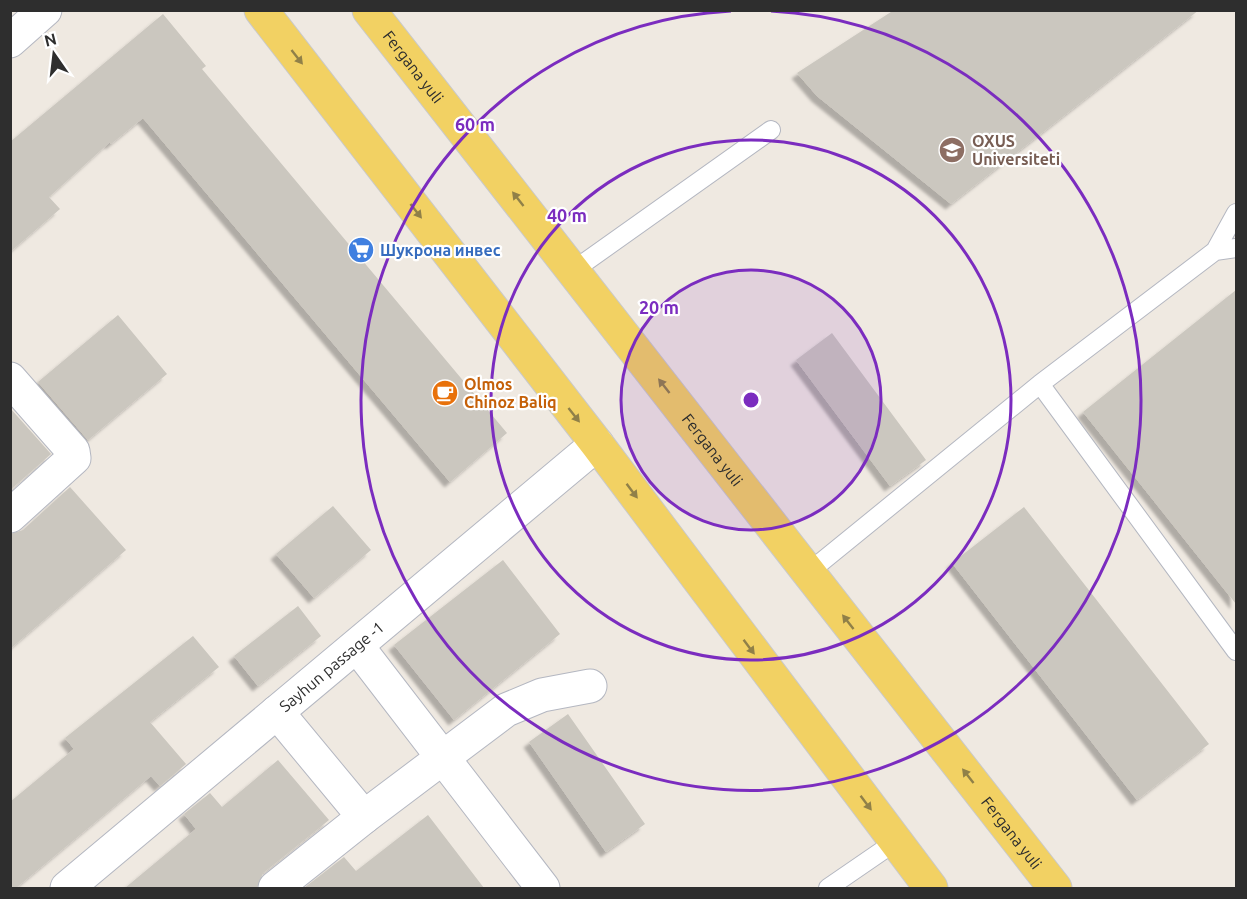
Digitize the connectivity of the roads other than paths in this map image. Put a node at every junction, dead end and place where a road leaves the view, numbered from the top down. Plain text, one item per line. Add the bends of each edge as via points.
1 (45, 10) edge
2 (261, 10) edge
3 (369, 10) edge
4 (10, 41) edge
5 (771, 130) dead end
6 (1236, 213) edge
7 (1236, 249) edge
8 (1215, 251) junction
9 (574, 270) junction
10 (10, 379) edge
11 (1040, 384) junction
12 (597, 444) junction
13 (10, 516) edge
14 (809, 572) junction
15 (357, 646) junction
16 (1236, 651) edge
17 (590, 686) dead end
18 (277, 712) junction
19 (443, 758) junction
20 (364, 817) junction
21 (895, 842) junction
22 (67, 888) edge
23 (275, 888) edge
24 (543, 888) edge
25 (828, 888) edge
26 (931, 888) edge
27 (1055, 888) edge

1 - 4 street
2 -> 12 main road
9 -> 3 main road, Fergana yuli
5 - 9 lane
6 - 8 lane
7 - 8 lane
8 - 11 lane
14 -> 9 main road, Fergana yuli
10 - 13 street via 73,451 74,458
11 - 14 lane
11 - 16 lane
12 - 15 street, Sayhun passage -1
12 -> 21 main road
27 -> 14 main road, Fergana yuli
15 - 18 street, Sayhun passage -1
15 - 19 street
17 - 19 street via 542,695 506,710
18 - 20 street
18 - 22 street, Sayhun passage -1
19 - 20 street
19 - 24 street
20 - 23 street
21 - 25 lane
21 - 26 main road

